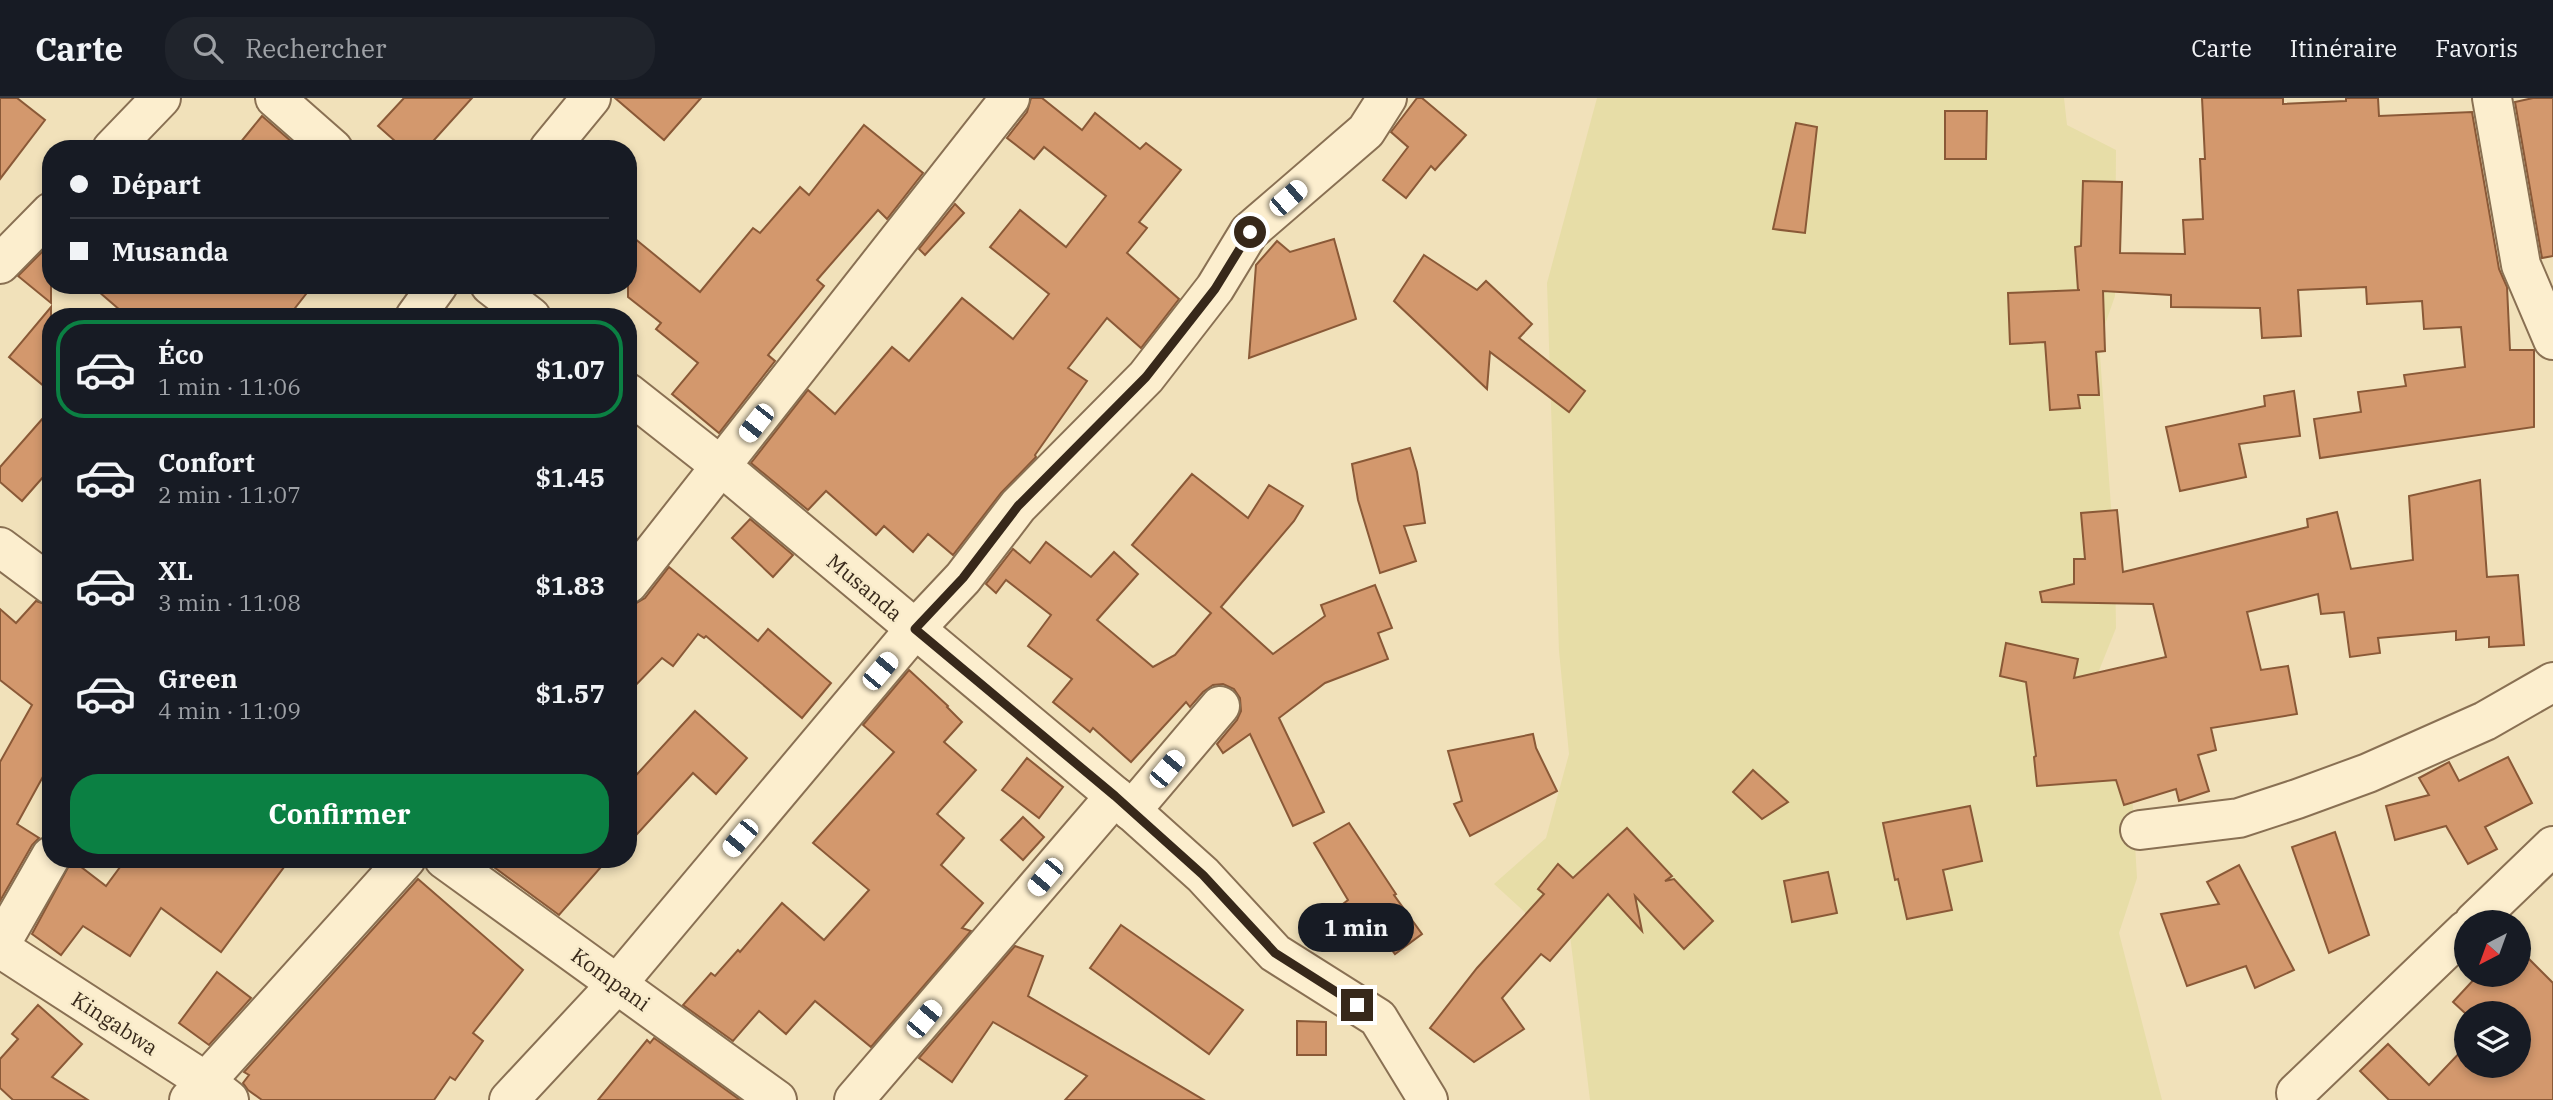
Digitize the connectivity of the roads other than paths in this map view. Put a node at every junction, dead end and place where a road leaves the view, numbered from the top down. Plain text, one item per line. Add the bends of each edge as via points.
1 (161, 98) edge
2 (275, 98) edge
3 (591, 98) edge
4 (1010, 98) edge
5 (1387, 98) edge
6 (2492, 98) edge
7 (121, 140) edge
8 (323, 140) edge
9 (556, 140) edge
10 (42, 221) edge
11 (0, 264) edge
12 (502, 294) edge
13 (520, 308) edge
14 (2553, 340) edge
15 (637, 400) edge
16 (722, 467) junction
17 (0, 547) edge
18 (637, 573) edge
19 (42, 579) edge
20 (915, 629) junction
21 (2553, 682) edge
22 (1220, 706) dead end
23 (1123, 803) junction
24 (2140, 830) dead end
25 (2553, 846) edge
26 (44, 868) edge
27 (398, 868) edge
28 (456, 868) edge
29 (2486, 910) edge
30 (2454, 942) edge
31 (0, 946) edge
32 (617, 984) junction
33 (2297, 1093) dead end
34 (207, 1094) edge
35 (509, 1100) edge
36 (777, 1100) edge
37 (854, 1100) edge
38 (1428, 1100) edge

1 - 7 street
2 - 8 street
3 - 9 street
4 - 16 street
5 - 20 street via 1366,131 1250,232 1215,289 1146,377 1018,506 963,578
6 - 14 street via 2521,265
10 - 11 street
12 - 13 street
15 - 16 street, Musanda
16 - 18 street
16 - 20 street, Musanda
17 - 19 street
20 - 23 street, Musanda
20 - 32 street
21 - 24 street via 2485,721 2297,799 2239,818
22 - 23 street
23 - 37 street
23 - 38 street, Musanda via 1203,875 1275,953 1378,1018
25 - 29 street
26 - 31 street
27 - 34 street
28 - 32 street, Kompani
30 - 33 street
31 - 34 street, Kingabwa
32 - 35 street
32 - 36 street, Kompani

